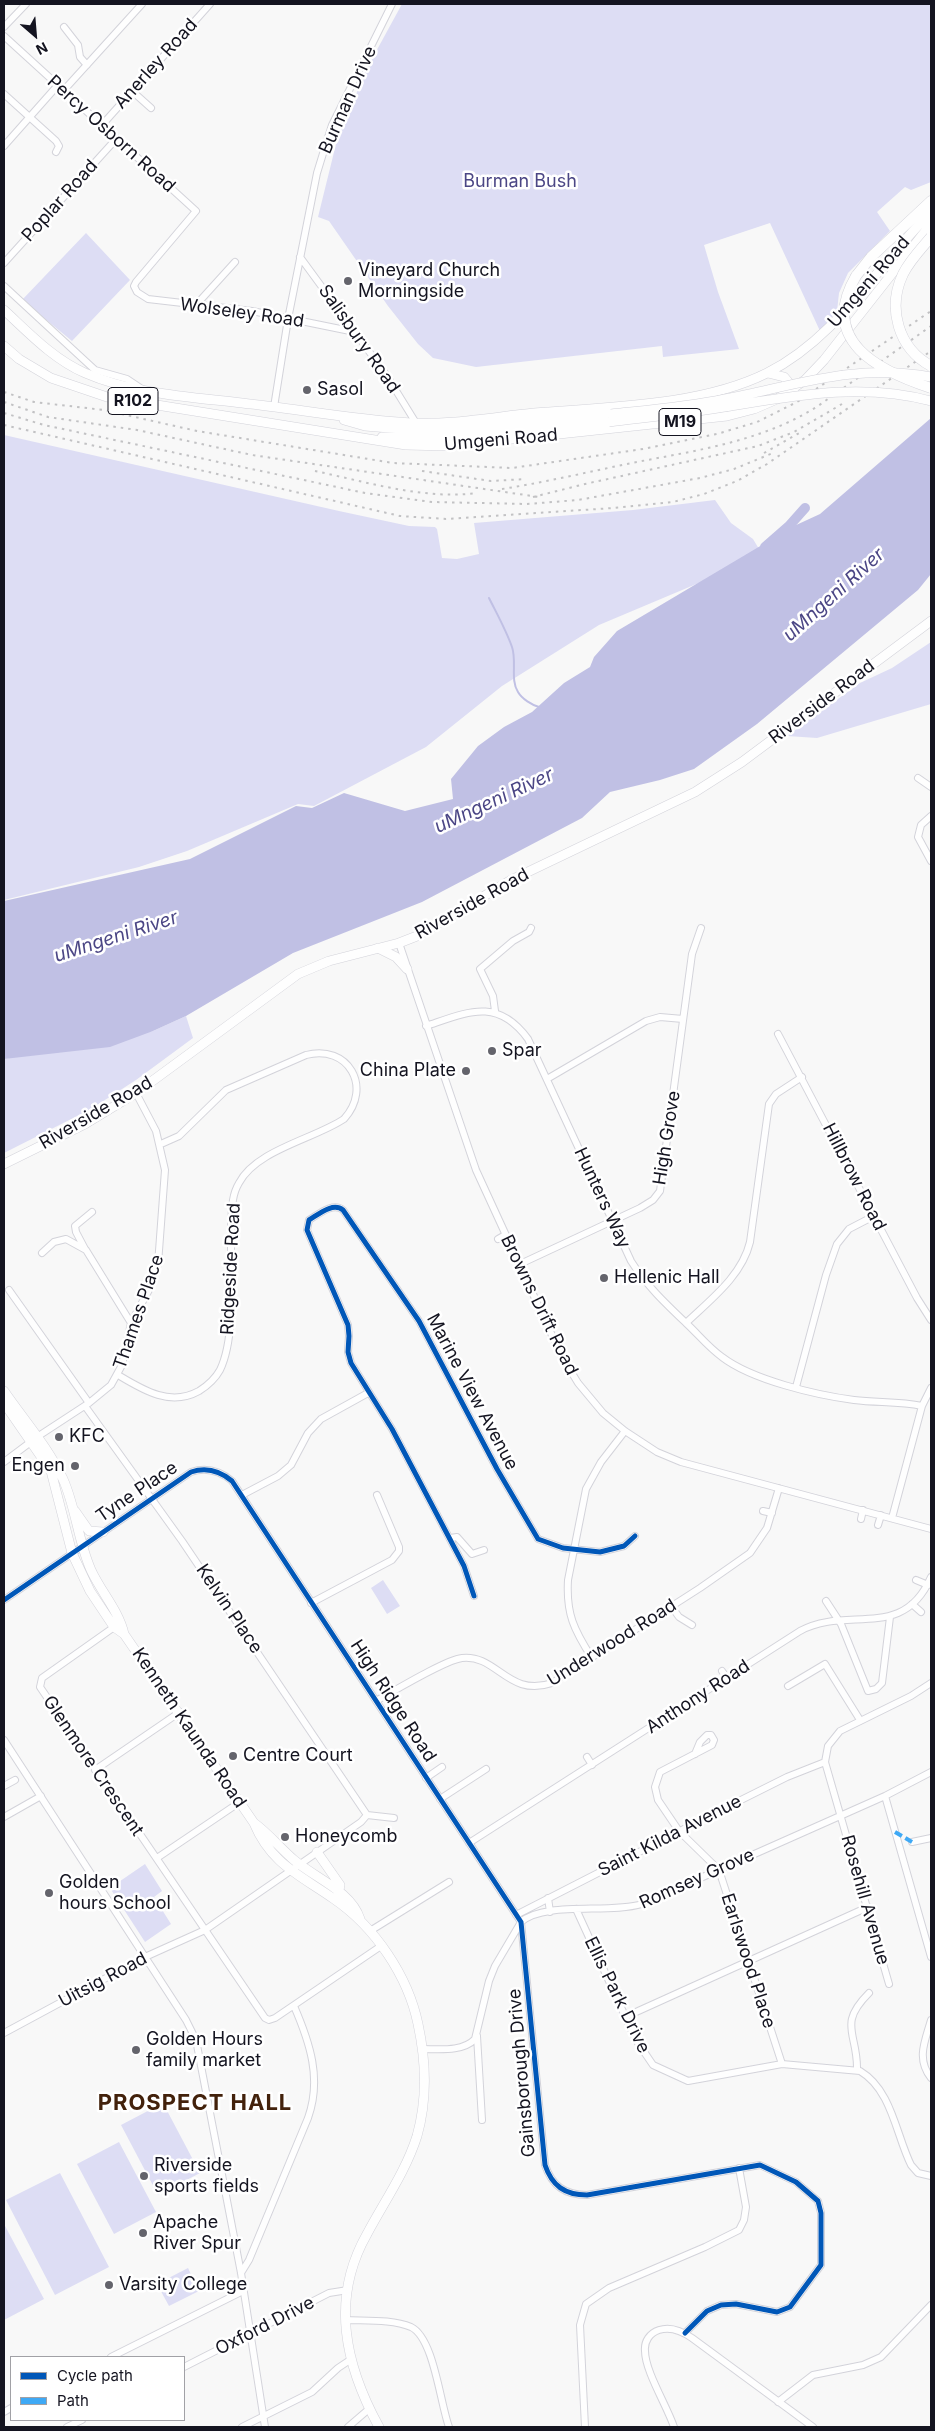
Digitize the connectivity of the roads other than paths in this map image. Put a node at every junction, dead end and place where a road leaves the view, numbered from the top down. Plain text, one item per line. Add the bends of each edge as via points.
1 (26, 4) edge
2 (142, 4) edge
3 (210, 4) edge
4 (392, 4) edge
5 (4, 27) edge
6 (64, 27) dead end
7 (4, 36) edge
8 (87, 65) junction
9 (58, 85) junction
10 (64, 90) junction
11 (132, 91) junction
12 (4, 94) edge
13 (151, 108) dead end
14 (30, 117) junction
15 (102, 125) junction
16 (117, 138) junction
17 (4, 146) edge
18 (56, 152) dead end
19 (931, 201) edge
20 (931, 212) edge
21 (931, 224) edge
22 (931, 237) edge
23 (300, 257) junction
24 (235, 262) dead end
25 (4, 263) edge
26 (4, 286) edge
27 (134, 286) joint
28 (196, 305) junction
29 (4, 310) edge
30 (288, 319) junction
31 (355, 332) junction
32 (4, 346) edge
33 (931, 366) edge
34 (768, 373) junction
35 (931, 377) edge
36 (931, 388) edge
37 (142, 389) junction
38 (794, 389) junction
39 (931, 401) edge
40 (274, 406) junction
41 (338, 416) junction
42 (610, 418) junction
43 (416, 423) junction
44 (347, 434) junction
45 (931, 621) edge
46 (918, 778) dead end
47 (931, 787) edge
48 (931, 816) edge
49 (931, 860) edge
50 (531, 928) dead end
51 (701, 928) dead end
52 (399, 943) junction
53 (378, 948) junction
54 (407, 969) junction
55 (495, 1011) junction
56 (683, 1019) junction
57 (426, 1026) junction
58 (778, 1034) dead end
59 (802, 1078) junction
60 (547, 1079) junction
61 (136, 1093) junction
62 (161, 1144) junction
63 (4, 1164) edge
64 (92, 1212) dead end
65 (874, 1216) junction
66 (591, 1221) dead end
67 (613, 1221) junction
68 (594, 1230) junction
69 (505, 1235) junction
70 (498, 1238) dead end
71 (86, 1250) junction
72 (42, 1252) dead end
73 (518, 1265) junction
74 (9, 1290) dead end
75 (931, 1320) edge
76 (131, 1323) junction
77 (686, 1323) junction
78 (118, 1375) junction
79 (796, 1387) junction
80 (931, 1388) edge
81 (4, 1391) edge
82 (368, 1393) junction
83 (4, 1403) edge
84 (87, 1405) junction
85 (922, 1406) junction
86 (625, 1431) junction
87 (35, 1439) junction
88 (4, 1462) edge
89 (779, 1488) junction
90 (242, 1495) junction
91 (377, 1495) dead end
92 (152, 1498) junction
93 (72, 1504) junction
94 (863, 1510) junction
95 (763, 1511) dead end
96 (772, 1513) junction
97 (881, 1515) junction
98 (892, 1518) junction
99 (861, 1519) dead end
100 (878, 1525) dead end
101 (931, 1529) edge
102 (103, 1532) junction
103 (635, 1536) dead end
104 (450, 1538) junction
105 (81, 1546) junction
106 (574, 1549) junction
107 (484, 1550) dead end
108 (72, 1553) junction
109 (931, 1577) edge
110 (916, 1580) dead end
111 (928, 1585) junction
112 (94, 1588) junction
113 (474, 1596) dead end
114 (4, 1600) edge
115 (826, 1601) dead end
116 (311, 1602) junction
117 (912, 1604) junction
118 (672, 1606) junction
119 (921, 1612) dead end
120 (890, 1617) junction
121 (839, 1620) junction
122 (118, 1625) junction
123 (692, 1625) dead end
124 (592, 1658) junction
125 (722, 1671) dead end
126 (727, 1678) junction
127 (931, 1683) edge
128 (788, 1686) dead end
129 (376, 1701) junction
130 (180, 1712) junction
131 (860, 1720) junction
132 (4, 1740) edge
133 (695, 1754) dead end
134 (587, 1757) dead end
135 (825, 1762) junction
136 (592, 1765) junction
137 (442, 1767) dead end
138 (486, 1769) dead end
139 (95, 1770) junction
140 (931, 1772) edge
141 (426, 1778) junction
142 (15, 1780) dead end
143 (4, 1786) edge
144 (41, 1796) junction
145 (885, 1796) junction
146 (440, 1799) junction
147 (240, 1802) junction
148 (367, 1815) junction
149 (840, 1816) junction
150 (4, 1817) edge
151 (394, 1818) dead end
152 (254, 1823) junction
153 (679, 1831) junction
154 (931, 1838) edge
155 (912, 1842) dead end
156 (468, 1843) junction
157 (317, 1852) junction
158 (158, 1858) junction
159 (299, 1864) junction
160 (719, 1870) junction
161 (290, 1871) junction
162 (449, 1882) dead end
163 (337, 1896) junction
164 (548, 1898) junction
165 (868, 1907) junction
166 (576, 1909) junction
167 (550, 1912) junction
168 (516, 1915) junction
169 (521, 1922) junction
170 (205, 1930) junction
171 (370, 1931) junction
172 (381, 1946) junction
173 (145, 1957) junction
174 (931, 1957) edge
175 (748, 1962) junction
176 (889, 1984) dead end
177 (869, 1993) dead end
178 (294, 2006) junction
179 (625, 2017) junction
180 (931, 2020) edge
181 (4, 2033) edge
182 (477, 2034) junction
183 (422, 2049) junction
184 (782, 2064) junction
185 (857, 2070) junction
186 (931, 2078) edge
187 (482, 2120) dead end
188 (739, 2168) junction
189 (931, 2176) edge
190 (240, 2274) junction
191 (348, 2290) junction
192 (243, 2291) junction
193 (931, 2305) edge
194 (345, 2320) junction
195 (685, 2333) junction
196 (249, 2334) junction
197 (114, 2356) edge
198 (350, 2360) junction
199 (185, 2366) edge
200 (778, 2402) junction
201 (369, 2409) junction
202 (263, 2416) junction
203 (80, 2421) edge
204 (377, 2424) edge
205 (67, 2427) edge
206 (242, 2427) edge
207 (265, 2427) edge
208 (348, 2427) edge
209 (449, 2427) edge
210 (585, 2427) edge
211 (674, 2427) edge
212 (813, 2427) edge

1 - 5 street
2 - 8 street
3 - 11 street, Anerley Road
4 - 23 street, Burman Drive via 329,135 317,173
6 - 8 street via 78,45 80,57
7 - 9 street, Percy Osborn Road
8 - 10 street
9 - 10 street, Percy Osborn Road
9 - 14 street
10 - 15 street, Percy Osborn Road
11 - 13 street
11 - 15 street, Anerley Road
12 - 14 street
14 - 17 street
14 - 18 street via 56,141 59,146
15 - 16 street, Percy Osborn Road
16 - 25 street, Poplar Road
16 - 27 street, Percy Osborn Road via 196,211
19 - 36 highway, bridge via 863,266 848,290 844,309 850,336 864,356 889,372
20 - 34 main road, Umgeni Road / M19 via 825,333
21 - 38 main road, Umgeni Road / M19 via 824,360
22 - 33 highway, bridge via 903,275 897,290 896,309 898,326 906,343
23 - 30 street, Burman Drive
23 - 31 street, Salisbury Road
24 - 28 street
26 - 37 street via 95,370 126,379
27 - 28 street, Wolseley Road via 136,292 148,298
28 - 30 street, Wolseley Road
29 - 37 main road, Umgeni Road / R102 via 69,365 104,380
30 - 31 street, Wolseley Road
30 - 40 street, Burman Drive
31 - 43 street, Salisbury Road
32 - 44 main road, Umgeni Road / R102 via 51,378 107,397
34 - 38 main road via 784,377
34 - 43 main road, Umgeni Road / M19 via 728,390 690,397
35 - 42 main road, bridge via 892,372 845,373 725,399
37 - 40 main road, Umgeni Road / R102
38 - 44 main road, Umgeni Road / M19 via 754,409 727,416 517,439 427,446 393,444
39 - 42 main road, bridge via 877,391 836,390 691,412
40 - 41 main road, Umgeni Road / R102
41 - 42 main road via 356,424 426,431
41 - 43 main road, Umgeni Road / M19
42 - 44 main road via 432,439
45 - 52 main road, Riverside Road via 717,779 511,880 417,936
46 - 47 street
48 - 49 street via 921,825 918,837
50 - 55 street via 512,940 480,969 493,996
51 - 56 street, High Grove via 692,954
52 - 53 main road, Riverside Road
52 - 54 street, Browns Drift Road
53 - 54 main road via 396,957
53 - 61 main road, Riverside Road via 329,961 298,974
54 - 57 street, Browns Drift Road
55 - 57 street via 470,1012
55 - 60 street, Hunters Way via 522,1030
56 - 60 street via 660,1016 646,1021
56 - 67 street, High Grove via 660,1191 653,1200
57 - 69 street, Browns Drift Road via 476,1170
58 - 59 street, Hillbrow Road
59 - 65 street, Hillbrow Road
59 - 77 street via 776,1094 769,1104 745,1258 733,1275
60 - 67 street, Hunters Way
61 - 62 street, Thames Place
61 - 63 main road, Riverside Road via 85,1124
62 - 76 street, Thames Place via 165,1189 158,1264 150,1288
62 - 78 street, Ridgeside Road via 179,1136 226,1090 306,1055 324,1053 338,1057 355,1076 356,1098 344,1119 259,1162 244,1175 236,1188 232,1206 227,1341 217,1375 194,1393 168,1397 144,1390
64 - 71 street via 75,1226
65 - 75 street, Hillbrow Road
65 - 79 street via 850,1229 837,1244
66 - 68 street
67 - 68 street, High Grove
67 - 77 street, Hunters Way via 641,1277
68 - 73 street, High Grove
69 - 70 street
69 - 73 street, Browns Drift Road
71 - 72 street via 66,1239 54,1242
71 - 76 street
73 - 86 street, Browns Drift Road via 578,1383
74 - 84 street, Kelvin Place
76 - 78 street, Thames Place
77 - 79 street, Hunters Way via 721,1357 740,1369
78 - 84 street, Thames Place via 106,1391
79 - 85 street, Hunters Way via 854,1400 897,1401
80 - 85 street
81 - 87 main road, Kenneth Kaunda Road
82 - 90 street via 321,1419 308,1432 292,1465
82 - 104 street, Marine View Avenue via 392,1429
82 - 106 street, Marine View Avenue via 349,1358 348,1325 306,1230 309,1220 334,1207 343,1210 419,1321 532,1531 543,1542
83 - 87 main road, Kenneth Kaunda Road
84 - 87 street, Thames Place
84 - 92 street, Kelvin Place
85 - 98 street
86 - 89 street, Browns Drift Road via 657,1452 681,1462
86 - 106 street via 601,1462 586,1489
87 - 88 street, Thames Place
87 - 93 main road, Kenneth Kaunda Road via 58,1468
87 - 108 main road, Kenneth Kaunda Road via 51,1471
89 - 94 street, Browns Drift Road
89 - 96 street, Underwood Road
90 - 92 street, Tyne Place via 226,1476 203,1469 191,1472
90 - 116 street, High Ridge Road
91 - 116 street via 399,1551 392,1560
92 - 102 street, Tyne Place
92 - 148 street, Kelvin Place
93 - 102 main road via 87,1530
93 - 105 main road, Kenneth Kaunda Road
94 - 97 street, Browns Drift Road
94 - 99 street
95 - 96 street
96 - 118 street, Underwood Road via 764,1535 750,1553 677,1598
97 - 98 street, Browns Drift Road
97 - 100 street
98 - 101 street, Browns Drift Road
102 - 105 street, Tyne Place
103 - 106 street, Marine View Avenue via 624,1546 600,1552
104 - 107 street via 457,1536 472,1554
104 - 113 street, Marine View Avenue
105 - 108 street, Tyne Place
105 - 112 main road, Kenneth Kaunda Road
106 - 124 street via 568,1580 568,1607 577,1634
108 - 112 main road, Kenneth Kaunda Road
108 - 114 street, Tyne Place
109 - 111 street, Anthony Road
110 - 111 street
111 - 117 street, Anthony Road
112 - 122 main road, Kenneth Kaunda Road
115 - 121 street
116 - 129 street, High Ridge Road
117 - 119 street
117 - 120 street, Anthony Road
118 - 123 street via 679,1617
118 - 124 street, Underwood Road
120 - 121 street, Anthony Road
120 - 121 street via 882,1683 870,1691
121 - 126 street, Anthony Road via 806,1627
122 - 130 main road, Kenneth Kaunda Road
122 - 139 street, Glenmore Crescent via 40,1682 44,1695
124 - 129 street, Underwood Road via 552,1683 534,1688 522,1686 479,1661 462,1658 448,1662
125 - 126 street
126 - 136 street, Anthony Road
127 - 131 street
128 - 131 street via 825,1664
129 - 141 street, High Ridge Road
130 - 139 street
130 - 147 main road, Kenneth Kaunda Road
131 - 135 street via 834,1736
132 - 144 street
133 - 153 street, Earlswood Place via 664,1770 656,1781 658,1800
134 - 136 street
135 - 149 street, Rosehill Avenue
135 - 153 street, Saint Kilda Avenue via 787,1777
136 - 156 street, Anthony Road
137 - 141 street
138 - 146 street
139 - 158 street, Glenmore Crescent
140 - 145 street, Romsey Grove
141 - 146 street, High Ridge Road
142 - 143 street
144 - 150 street
144 - 173 street
145 - 149 street, Romsey Grove
145 - 174 street
146 - 156 street, High Ridge Road
147 - 152 main road, Kenneth Kaunda Road
147 - 158 street
148 - 151 street
148 - 157 street
149 - 160 street, Romsey Grove
149 - 165 street, Rosehill Avenue
152 - 159 main road, Kenneth Kaunda Road
152 - 161 main road, Kenneth Kaunda Road via 276,1858
153 - 160 street, Earlswood Place
153 - 164 street, Saint Kilda Avenue
154 - 155 street
156 - 168 street, High Ridge Road
157 - 159 street
157 - 163 main road via 339,1883
158 - 170 street, Glenmore Crescent
159 - 161 street
159 - 163 main road, Kenneth Kaunda Road
160 - 166 street, Romsey Grove via 633,1907
160 - 175 street, Earlswood Place
161 - 163 main road, Kenneth Kaunda Road
161 - 170 street, Uitsig Road
162 - 171 street
163 - 171 main road, Kenneth Kaunda Road via 357,1909 360,1919
164 - 167 street
164 - 168 street, Saint Kilda Avenue
165 - 175 street
165 - 176 street, Rosehill Avenue
166 - 167 street, Romsey Grove
166 - 179 street, Ellis Park Drive
167 - 169 street, Romsey Grove via 531,1915
168 - 169 street, High Ridge Road
169 - 182 street via 488,1980
169 - 188 street, Gainsborough Drive via 535,2105 545,2165 554,2184 568,2193 587,2195
170 - 173 street, Uitsig Road
170 - 178 street, Glenmore Crescent via 266,2019 273,2019
171 - 172 main road, Kenneth Kaunda Road
172 - 178 street
172 - 183 main road, Kenneth Kaunda Road via 409,1994
173 - 181 street, Uitsig Road
173 - 190 street via 196,2040
175 - 179 street
175 - 184 street, Earlswood Place
177 - 185 street via 858,2004 850,2020 857,2050
178 - 190 street via 314,2061 315,2095 249,2260
179 - 184 street, Ellis Park Drive via 648,2061 688,2081
180 - 186 street via 922,2054 923,2066
182 - 183 street via 465,2046
182 - 187 street
183 - 191 main road, Kenneth Kaunda Road via 423,2103 417,2136 406,2164 358,2253
184 - 185 street, Ellis Park Drive
185 - 189 street via 870,2078 883,2097 910,2166 918,2173
188 - 195 street, Gainsborough Drive via 764,2165 804,2188 818,2201 821,2265 786,2310 777,2312 736,2304 721,2305 707,2311
188 - 210 street via 746,2207 739,2230 610,2288 586,2304 580,2325
190 - 192 street
191 - 194 main road, Kenneth Kaunda Road
191 - 196 street, Oxford Drive via 329,2293
192 - 196 street
192 - 197 street
193 - 200 street via 881,2357 863,2365 813,2374
194 - 198 main road, Kenneth Kaunda Road
194 - 209 street via 397,2324 420,2334 428,2349
195 - 200 street
195 - 211 street via 661,2329 652,2334 645,2347 648,2365
196 - 199 street, Oxford Drive
196 - 202 street
198 - 201 main road, Kenneth Kaunda Road
198 - 202 street via 312,2392
200 - 212 street
201 - 204 main road, Kenneth Kaunda Road
201 - 208 street
202 - 206 street
202 - 207 street
203 - 205 street

